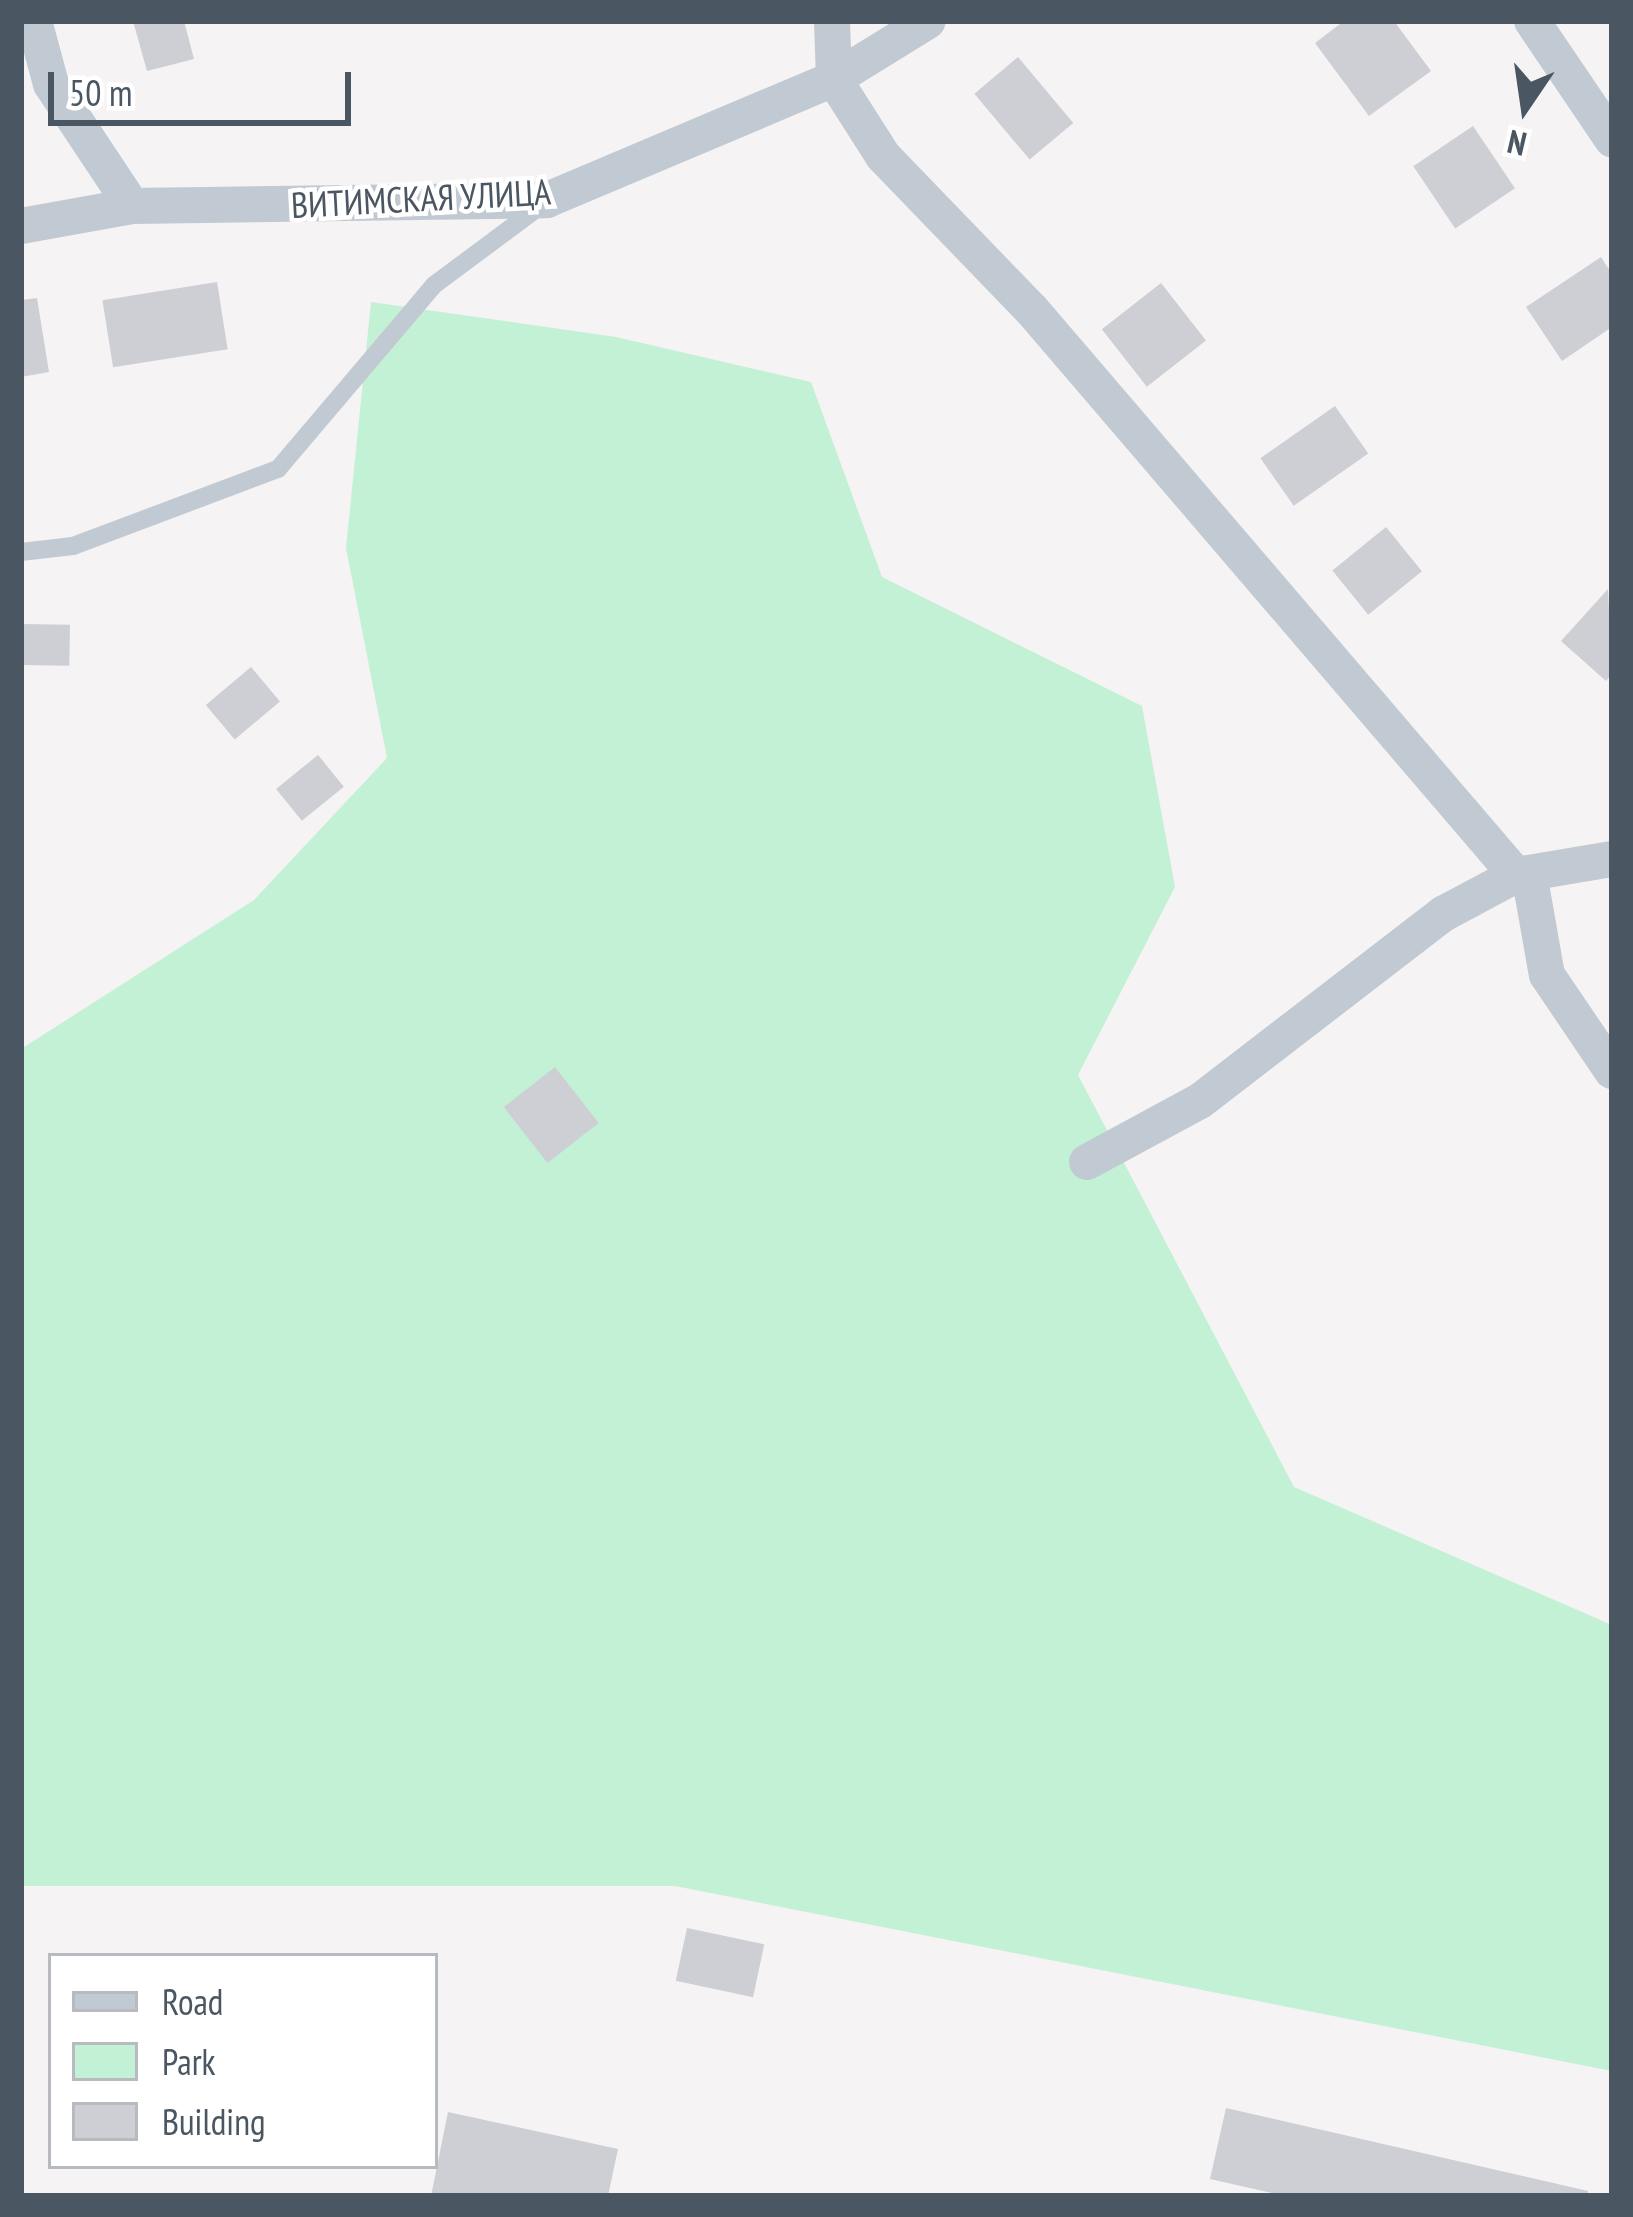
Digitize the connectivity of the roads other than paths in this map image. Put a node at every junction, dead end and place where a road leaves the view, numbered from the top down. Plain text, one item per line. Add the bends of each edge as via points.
1 (34, 21) edge
2 (832, 21) edge
3 (928, 21) edge
4 (1532, 21) edge
5 (834, 80) junction
6 (1612, 139) edge
7 (548, 200) junction
8 (131, 206) junction
9 (21, 226) edge
10 (21, 552) edge
11 (1612, 860) edge
12 (1523, 877) junction
13 (1612, 1070) edge
14 (1088, 1162) dead end

1 - 8 street via 51,84
2 - 5 street
3 - 5 street, ВИТИМСКАЯ УЛИЦА
4 - 6 street
5 - 7 street, ВИТИМСКАЯ УЛИЦА
5 - 12 street via 883,156 1031,308
7 - 8 street, ВИТИМСКАЯ УЛИЦА
7 - 10 lane via 434,285 278,469 73,546
8 - 9 street, ВИТИМСКАЯ УЛИЦА
11 - 12 street
12 - 13 street via 1547,975
12 - 14 street via 1443,914 1200,1101

